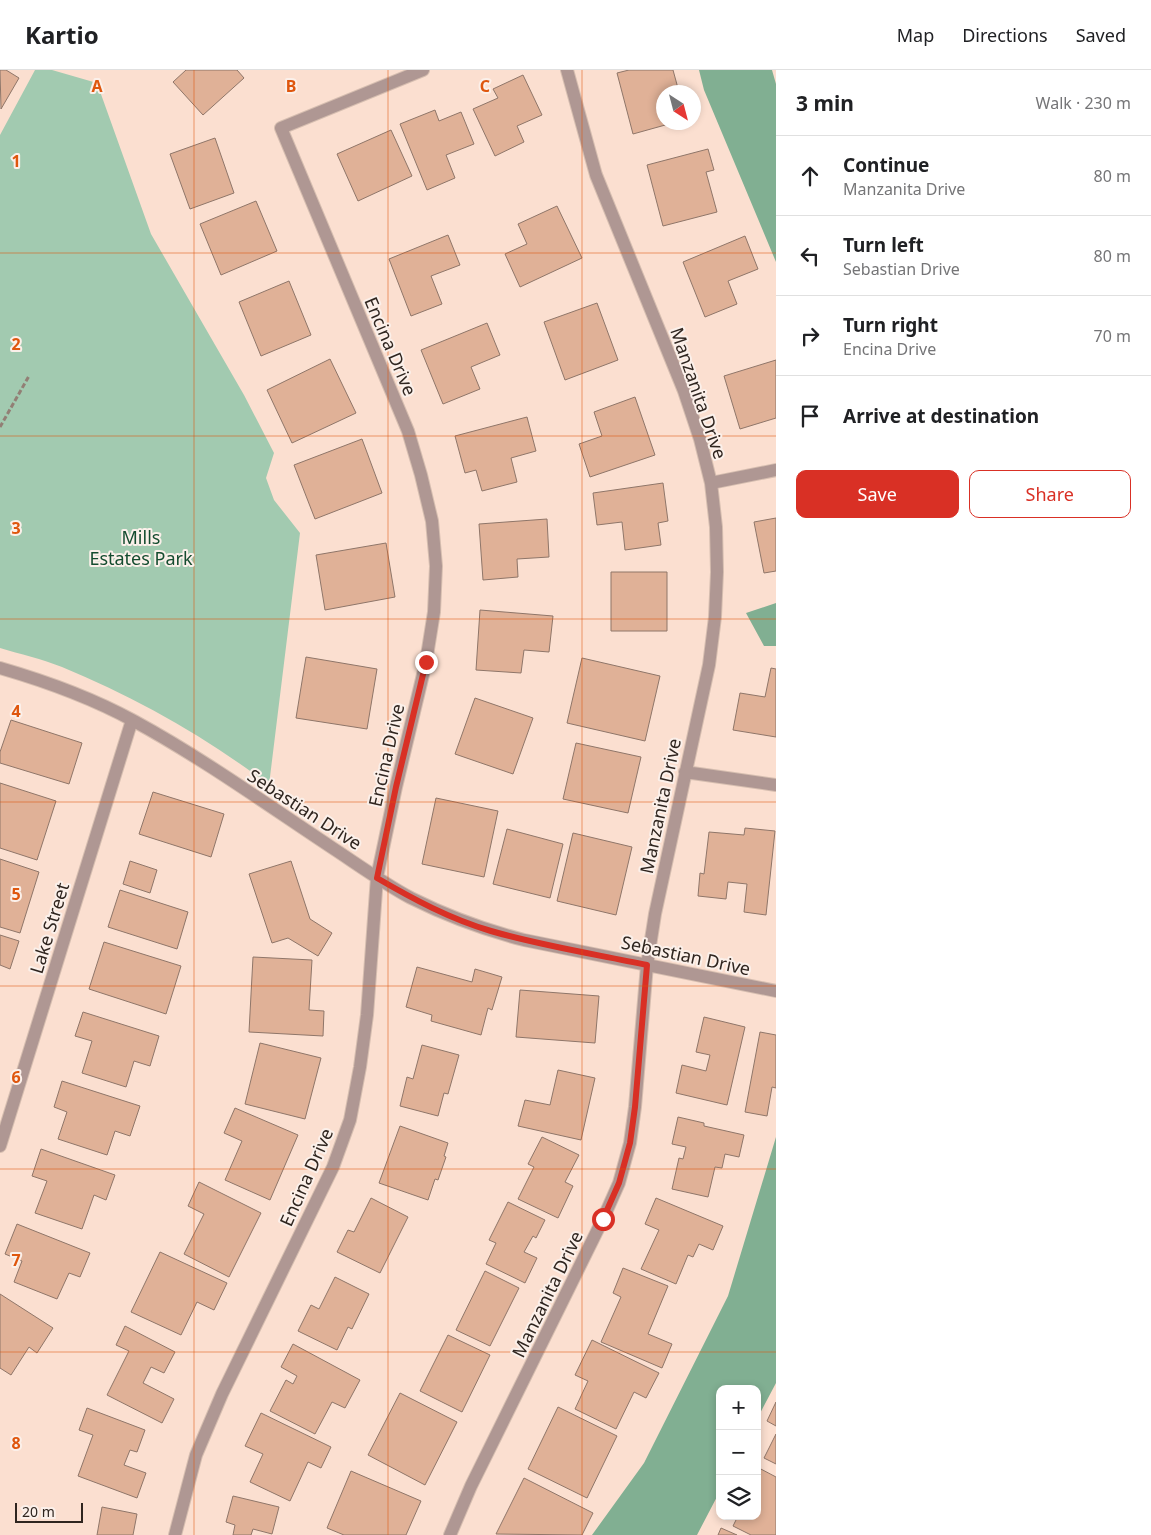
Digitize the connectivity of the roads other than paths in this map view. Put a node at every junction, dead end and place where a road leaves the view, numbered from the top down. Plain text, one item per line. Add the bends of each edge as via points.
1 (423, 70) edge
2 (567, 70) edge
3 (776, 470) edge
4 (711, 483) junction
5 (0, 668) edge
6 (132, 720) junction
7 (685, 772) junction
8 (776, 785) edge
9 (377, 878) junction
10 (647, 965) junction
11 (776, 991) edge
12 (0, 1146) edge
13 (175, 1535) edge
14 (450, 1535) edge

1 - 9 street, Encina Drive via 281,128 408,431 432,522 436,566 434,612 426,662
2 - 4 street, Manzanita Drive via 596,175 684,391
3 - 4 street
4 - 7 street, Manzanita Drive via 716,526 715,617 709,665
5 - 6 street, Sebastian Drive via 46,683
6 - 9 street, Sebastian Drive
6 - 12 street, Lake Street
7 - 8 street
7 - 10 street, Manzanita Drive
9 - 10 street, Sebastian Drive via 448,915 489,930
9 - 13 street, Encina Drive via 366,1023 350,1120 333,1167 196,1455
10 - 11 street, Sebastian Drive
10 - 14 street, Manzanita Drive via 635,1107 630,1143 619,1183

